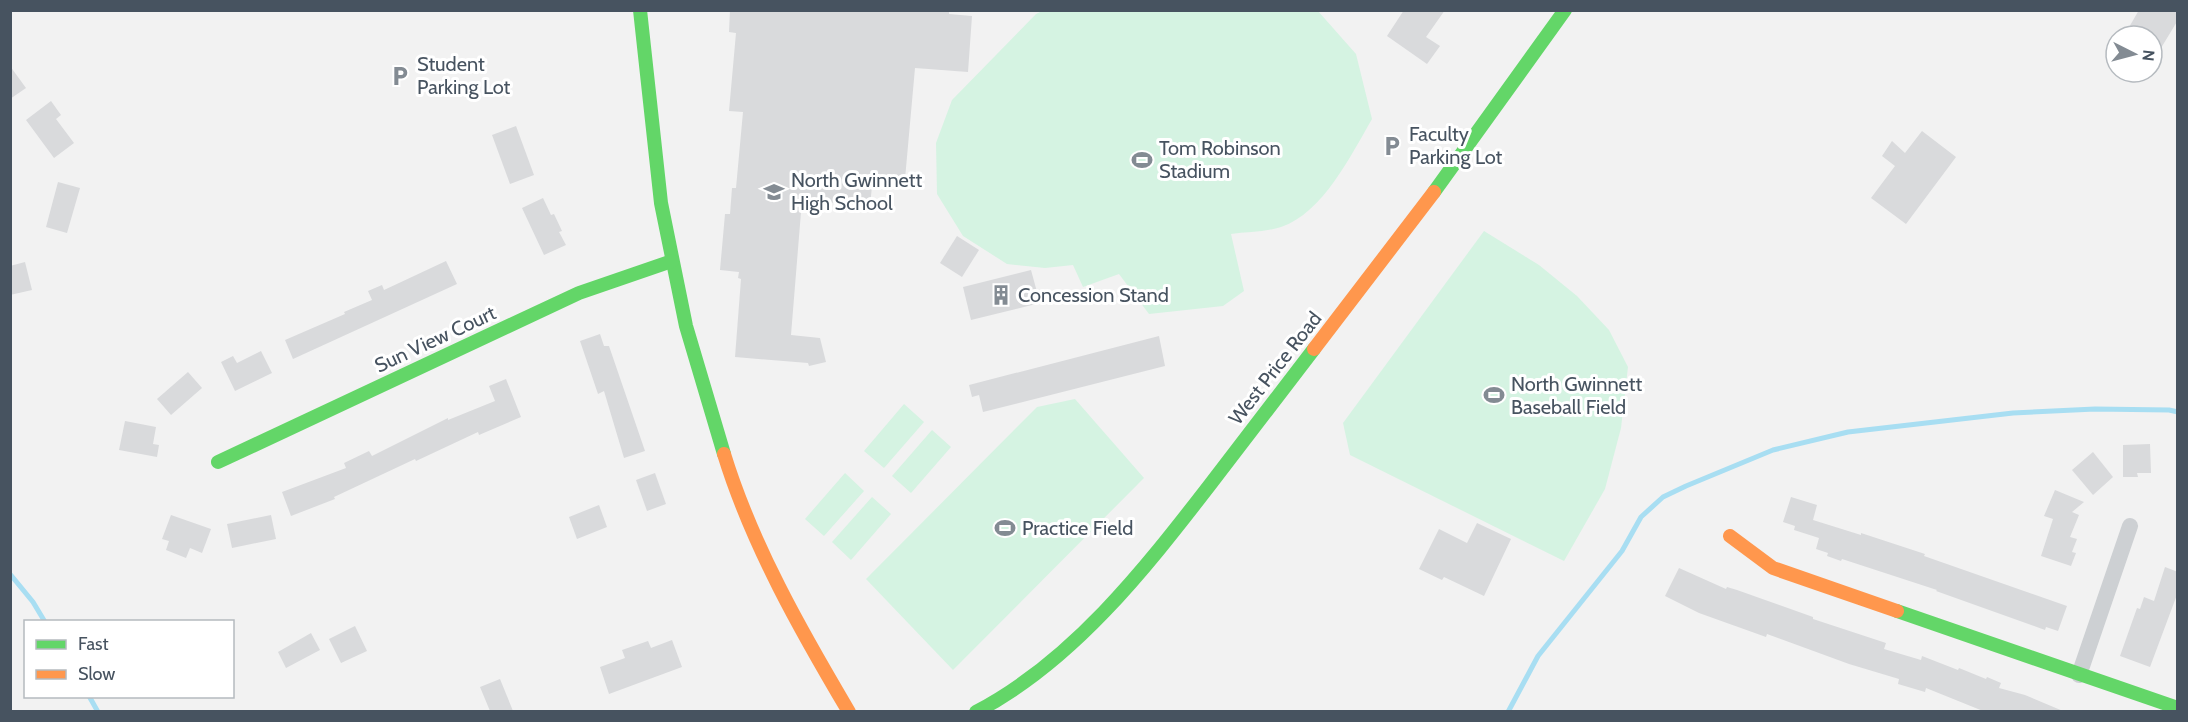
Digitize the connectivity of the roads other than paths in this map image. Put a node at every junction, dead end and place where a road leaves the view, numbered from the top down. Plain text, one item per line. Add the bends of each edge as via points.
1 (640, 10) edge
2 (1565, 10) edge
3 (672, 261) junction
4 (218, 462) dead end
5 (2130, 526) dead end
6 (1730, 536) dead end
7 (2079, 675) junction
8 (2178, 708) edge
9 (849, 711) edge
10 (976, 711) edge

1 - 3 street via 661,203
2 - 10 street, West Price Road via 1462,156 1160,549 1070,648 1001,699
3 - 4 street, Sun View Court via 579,293
3 - 9 street via 686,326 725,458 759,545 811,648
5 - 7 street
6 - 7 street via 1773,568
7 - 8 street

